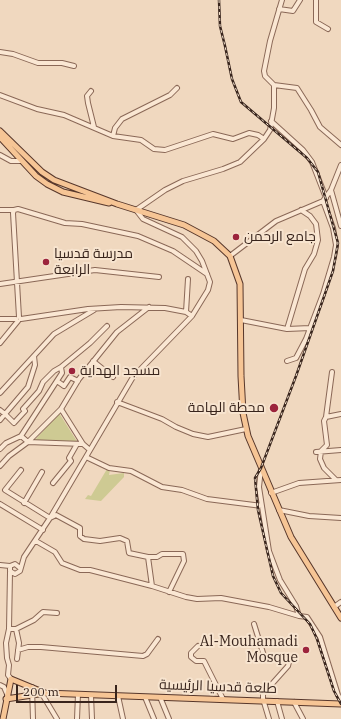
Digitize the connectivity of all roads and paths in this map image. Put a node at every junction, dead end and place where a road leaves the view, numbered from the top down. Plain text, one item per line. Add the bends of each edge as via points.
1 (282, 0) edge
2 (300, 0) edge
3 (316, 0) edge
4 (279, 9) junction
5 (328, 29) dead end
6 (0, 52) edge
7 (74, 66) dead end
8 (274, 85) junction
9 (177, 88) dead end
10 (91, 91) dead end
11 (0, 95) edge
12 (271, 121) junction
13 (94, 127) junction
14 (0, 131) edge
15 (113, 136) junction
16 (0, 137) edge
17 (264, 140) junction
18 (341, 145) edge
19 (0, 155) edge
20 (22, 161) junction
21 (341, 165) edge
22 (331, 190) junction
23 (324, 200) junction
24 (117, 204) junction
25 (0, 210) edge
26 (14, 210) junction
27 (136, 210) junction
28 (301, 210) junction
29 (341, 226) edge
30 (230, 256) junction
31 (207, 274) junction
32 (159, 277) dead end
33 (188, 279) dead end
34 (18, 282) junction
35 (0, 284) edge
36 (149, 307) junction
37 (96, 309) junction
38 (186, 312) junction
39 (192, 316) junction
40 (0, 319) edge
41 (18, 319) junction
42 (241, 320) junction
43 (107, 326) dead end
44 (310, 328) junction
45 (287, 329) junction
46 (0, 343) edge
47 (34, 356) junction
48 (93, 361) junction
49 (287, 361) dead end
50 (61, 367) junction
51 (332, 372) dead end
52 (113, 376) dead end
53 (57, 381) junction
54 (78, 381) junction
55 (0, 393) edge
56 (117, 402) junction
57 (61, 409) junction
58 (0, 410) edge
59 (5, 414) junction
60 (341, 414) edge
61 (326, 417) junction
62 (0, 420) edge
63 (246, 429) junction
64 (21, 436) junction
65 (28, 442) junction
66 (77, 444) junction
67 (83, 444) junction
68 (0, 449) edge
69 (90, 450) junction
70 (341, 450) edge
71 (318, 451) junction
72 (86, 457) junction
73 (0, 466) edge
74 (261, 468) junction
75 (21, 470) dead end
76 (42, 472) dead end
77 (339, 480) edge
78 (54, 483) dead end
79 (2, 491) edge
80 (272, 493) junction
81 (24, 502) junction
82 (0, 504) edge
83 (262, 506) junction
84 (279, 510) junction
85 (50, 518) junction
86 (341, 518) edge
87 (43, 530) junction
88 (36, 541) junction
89 (24, 557) junction
90 (148, 558) junction
91 (0, 565) edge
92 (12, 567) junction
93 (20, 568) junction
94 (17, 574) junction
95 (10, 583) junction
96 (152, 586) junction
97 (169, 592) junction
98 (341, 602) edge
99 (334, 607) junction
100 (57, 613) dead end
101 (299, 616) junction
102 (341, 618) edge
103 (254, 624) dead end
104 (9, 629) junction
105 (16, 629) junction
106 (158, 639) dead end
107 (6, 643) junction
108 (0, 646) edge
109 (198, 646) dead end
110 (18, 650) junction
111 (17, 659) dead end
112 (11, 679) junction
113 (0, 685) edge
114 (32, 687) junction
115 (44, 693) junction
116 (78, 694) junction
117 (91, 695) junction
118 (6, 696) junction
119 (32, 696) junction
120 (118, 696) junction
121 (145, 696) junction
122 (160, 697) junction
123 (223, 699) junction
124 (341, 700) edge
125 (264, 701) junction
126 (277, 701) junction
127 (294, 702) junction
128 (341, 704) edge
129 (3, 719) edge
130 (33, 719) edge
131 (57, 719) edge
132 (77, 719) edge
133 (92, 719) edge
134 (123, 719) edge
135 (154, 719) edge
136 (169, 719) edge
137 (269, 719) edge
138 (282, 719) edge
139 (303, 719) edge

1 - 4 street
2 - 4 street via 293,11
3 - 5 street via 316,22
4 - 8 street via 264,71 265,76
6 - 7 street via 38,63
8 - 12 street
8 - 18 street via 297,88 320,127
9 - 15 street via 170,95 122,118
10 - 13 street via 88,103
11 - 13 street
12 - 17 street via 270,130
12 - 23 street via 303,150 312,162
13 - 15 street
14 - 24 main road via 49,178
15 - 17 street via 142,140 154,149 165,150 213,134 233,140 249,133
16 - 20 main road
17 - 27 street via 240,162 223,170 183,181
19 - 20 street via 11,161
20 - 24 main road via 36,176 52,187
21 - 22 street
22 - 23 street
22 - 29 street
23 - 28 street
23 - 44 street via 336,245 323,294
24 - 27 main road
25 - 26 street
26 - 31 street via 21,209 65,223 138,236 173,251
26 - 34 street
27 - 30 main road via 195,231 214,241
27 - 31 street via 143,219 174,232 190,244 202,261
28 - 30 street via 276,221
28 - 45 street via 316,224 318,240 314,254 305,269
30 - 42 main road via 240,284
31 - 39 street via 210,282 208,290
32 - 34 street via 95,270
33 - 38 street
34 - 35 street
34 - 41 street
36 - 37 street
36 - 38 street
36 - 48 street via 117,332
37 - 41 street
37 - 47 street via 54,334
38 - 39 street
39 - 56 street via 134,377
40 - 41 street
41 - 46 street
42 - 45 street
42 - 63 main road via 241,384
43 - 50 street
44 - 45 street
44 - 49 street via 296,358
47 - 55 street
47 - 59 street via 35,365 28,387
48 - 52 street
48 - 54 street
50 - 53 street via 62,373
50 - 59 street via 43,382 39,391 23,409 25,411 14,422
51 - 61 street
53 - 54 street via 64,386 70,377
53 - 64 street
54 - 57 street
56 - 63 street via 193,434 208,437
56 - 69 street
57 - 65 street
57 - 67 street
58 - 59 street
59 - 62 street
60 - 61 street
61 - 71 street via 324,421 327,445
63 - 74 main road
64 - 65 street
64 - 68 street
65 - 66 street
65 - 73 street
66 - 67 street
66 - 78 street via 69,458 71,461
67 - 69 street
69 - 72 street
70 - 71 street
71 - 77 street via 324,468
72 - 83 street via 110,468 131,471 162,487 207,498
72 - 85 street
74 - 80 main road
74 - 83 street via 259,487
75 - 79 street
76 - 81 street
77 - 80 street via 299,483
79 - 81 street
80 - 84 main road
81 - 85 street
82 - 87 street
83 - 101 street via 269,551 280,580 296,606
84 - 86 street via 309,516
84 - 99 main road via 291,537
85 - 87 street
85 - 90 street via 56,515 80,528 80,536 84,538 100,541 114,538 127,541 129,553
87 - 88 street
88 - 89 street
88 - 96 street via 55,552 62,563 80,570 90,570
89 - 92 street
89 - 93 street
90 - 96 street
90 - 97 street via 162,554 183,554 184,562
91 - 92 street
92 - 93 street
92 - 94 street via 14,574
92 - 95 street
93 - 94 street
94 - 95 street
95 - 104 street
96 - 97 street
97 - 101 street via 197,599 221,598 269,607
98 - 99 street
99 - 102 main road
100 - 105 street via 43,612
101 - 124 street via 307,618 320,637
103 - 125 street via 264,656 286,659 289,662 264,693
104 - 105 street
104 - 107 street
105 - 110 street
106 - 110 street via 143,656 28,646
107 - 108 street
107 - 112 street via 10,665 8,674
109 - 123 street via 191,653 191,657 196,661 204,661
110 - 111 street
112 - 114 main road, طلعة قدسيا الرئيسية
112 - 118 main road
113 - 118 street via 4,687
114 - 115 main road, طلعة قدسيا الرئيسية
114 - 119 street
115 - 116 main road, طلعة قدسيا الرئيسية
115 - 119 main road, طلعة قدسيا الرئيسية
115 - 131 street
116 - 117 main road, طلعة قدسيا الرئيسية
116 - 132 street
117 - 120 main road, طلعة قدسيا الرئيسية
117 - 133 street
118 - 119 main road, طلعة قدسيا الرئيسية
118 - 129 main road
119 - 130 street
120 - 121 main road, طلعة قدسيا الرئيسية
120 - 134 street
121 - 122 main road, طلعة قدسيا الرئيسية
121 - 135 street
122 - 123 main road, طلعة قدسيا الرئيسية
122 - 136 street
123 - 125 main road, طلعة قدسيا الرئيسية
125 - 126 main road, طلعة قدسيا الرئيسية
125 - 137 street
126 - 127 main road, طلعة قدسيا الرئيسية
126 - 138 street
127 - 128 main road, طلعة قدسيا الرئيسية
127 - 139 street

